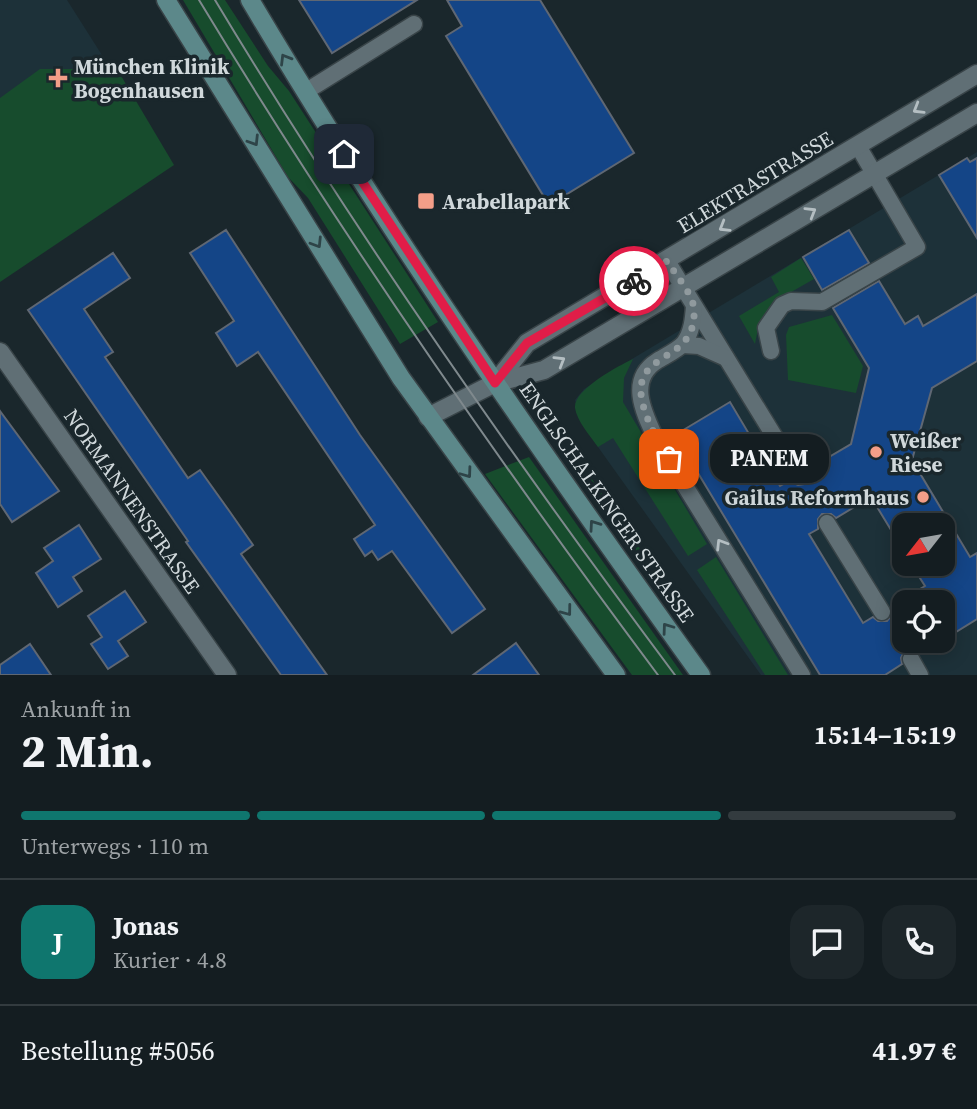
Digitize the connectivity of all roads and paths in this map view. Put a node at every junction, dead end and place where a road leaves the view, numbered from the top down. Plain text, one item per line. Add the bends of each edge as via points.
1 (166, 0) edge
2 (250, 0) edge
3 (414, 24) dead end
4 (977, 74) edge
5 (304, 92) junction
6 (977, 113) edge
7 (858, 146) junction
8 (874, 174) junction
9 (667, 261) junction
10 (683, 288) junction
11 (694, 306) junction
12 (683, 345) junction
13 (771, 351) dead end
14 (0, 352) edge
15 (726, 358) junction
16 (495, 383) junction
17 (428, 417) junction
18 (798, 475) dead end
19 (827, 523) dead end
20 (882, 612) dead end
21 (911, 659) dead end
22 (227, 675) edge
23 (616, 675) edge
24 (701, 675) edge
25 (802, 675) edge
26 (920, 675) edge

1 -> 17 main road
5 -> 2 main road, ENGLSCHALKINGER STRASSE
3 - 5 lane
4 -> 7 street, ELEKTRASTRASSE
5 - 16 main road, ENGLSCHALKINGER STRASSE
6 - 8 street, ELEKTRASTRASSE
7 - 8 lane
7 -> 9 street, ELEKTRASTRASSE
10 -> 8 street, ELEKTRASTRASSE
8 - 13 lane via 917,247 822,302 782,305 766,328
9 - 10 lane
9 - 16 street, ELEKTRASTRASSE via 527,343
10 - 11 lane
16 -> 10 street, ELEKTRASTRASSE via 544,370
11 - 12 lane via 692,329
11 - 15 lane
12 - 15 lane via 699,345
25 -> 12 lane via 643,412 639,388 648,367
14 - 22 street, NORMANNENSTRASSE
15 - 18 lane
16 - 17 street, ELEKTRASTRASSE
24 -> 16 main road, ENGLSCHALKINGER STRASSE
17 -> 23 main road
19 - 20 lane
21 - 26 lane

